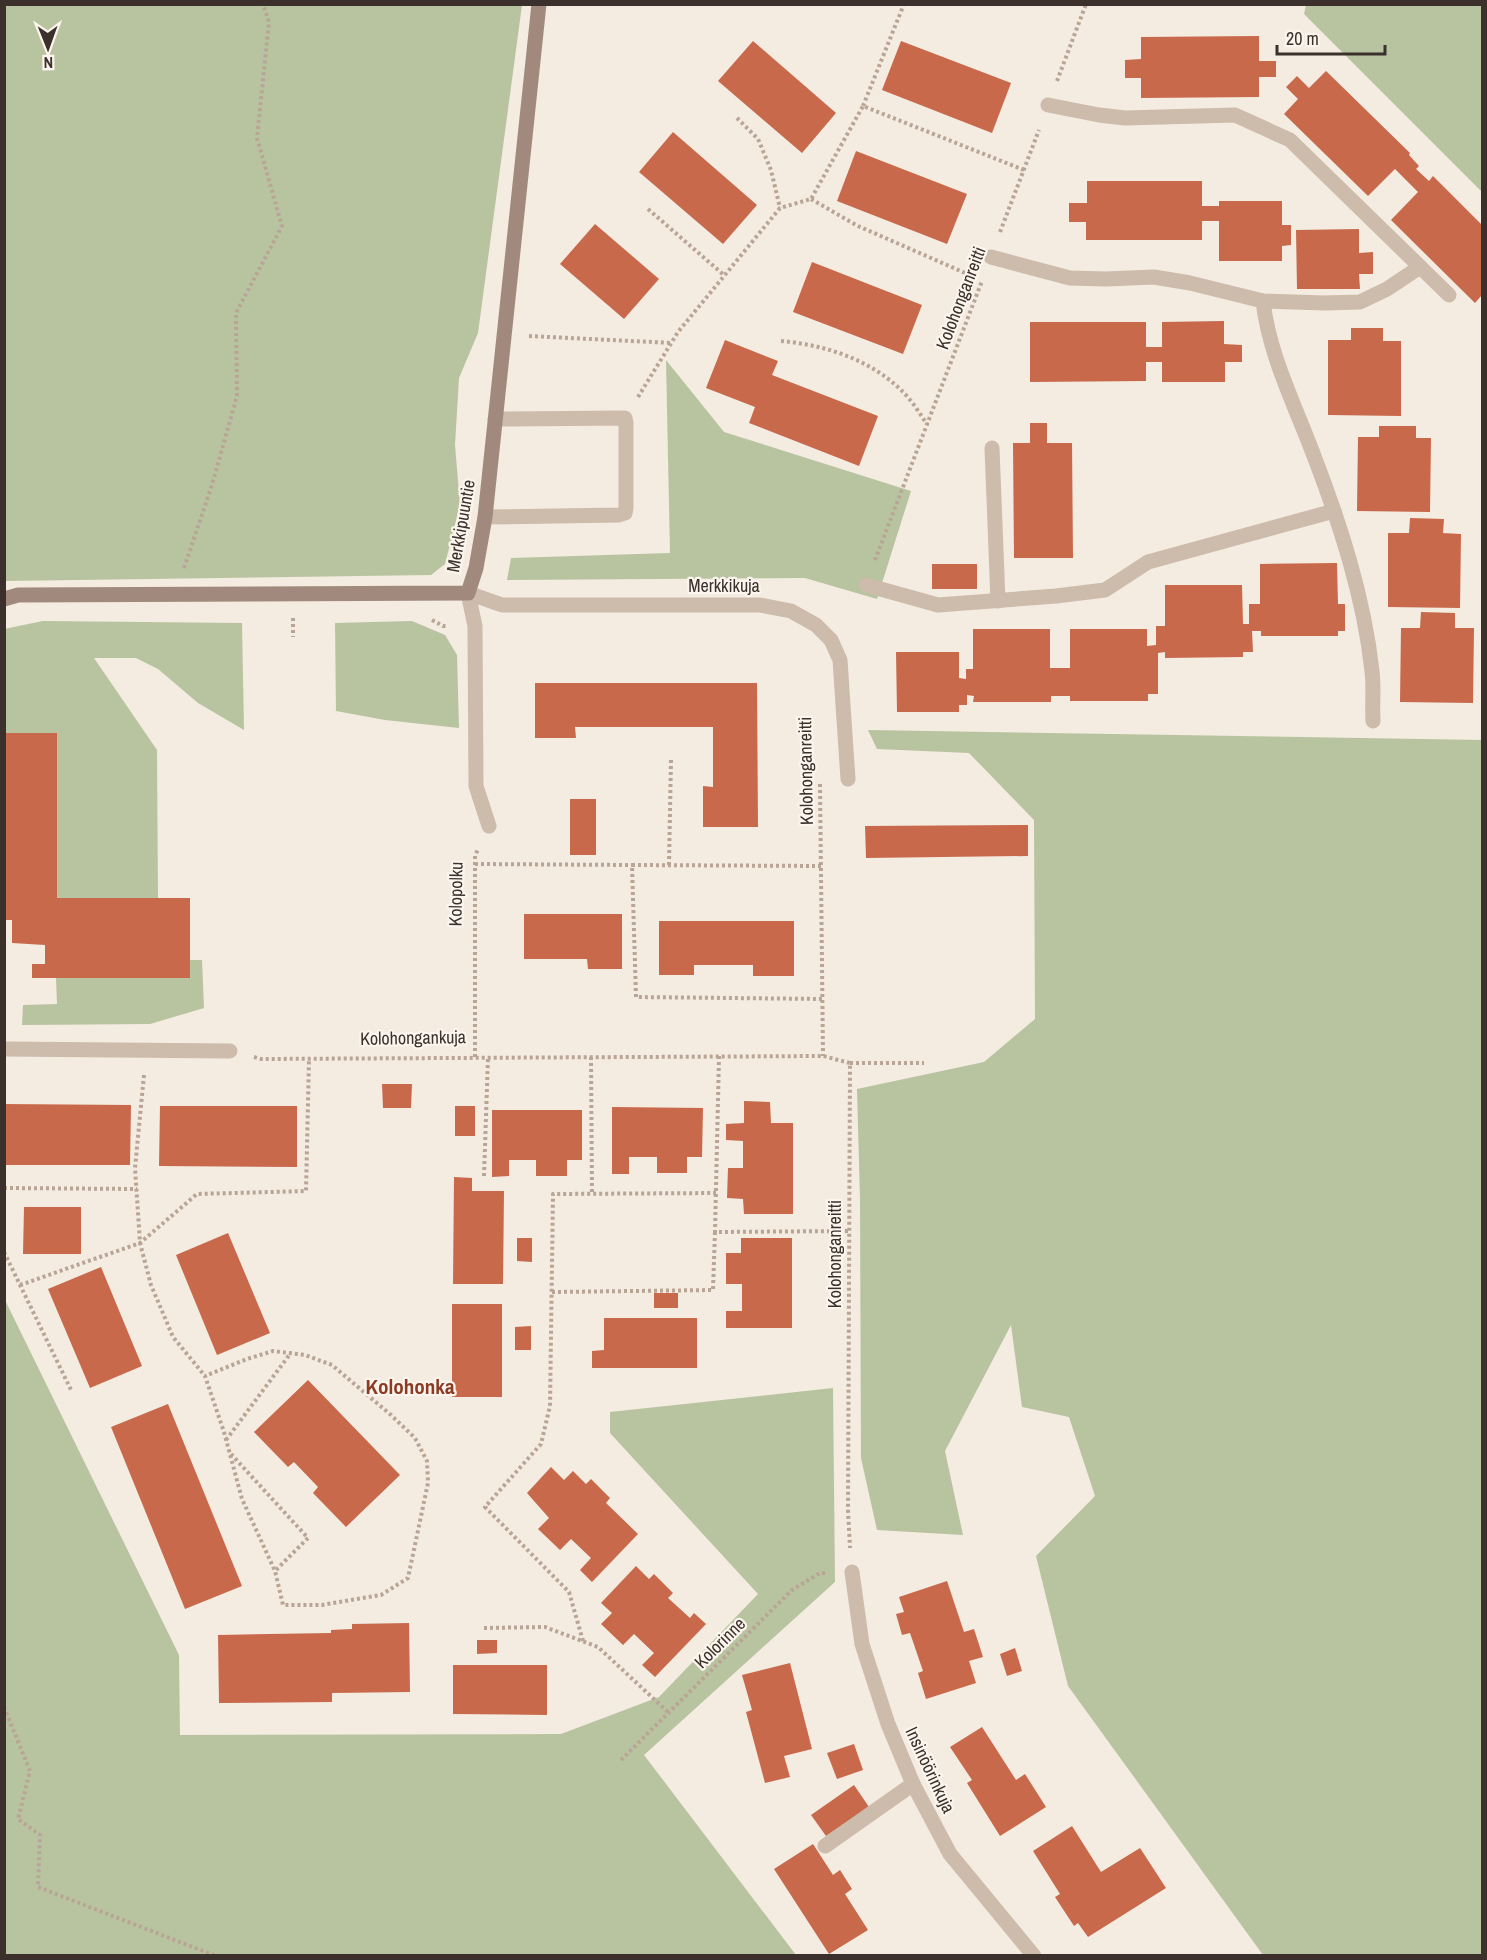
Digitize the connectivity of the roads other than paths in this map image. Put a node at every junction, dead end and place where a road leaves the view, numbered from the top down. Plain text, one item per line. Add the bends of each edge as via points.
1 (539, 4) edge
2 (1048, 105) road end
3 (991, 257) road end
4 (1420, 267) junction
5 (1449, 295) dead end
6 (1263, 301) junction
7 (495, 419) junction
8 (992, 448) dead end
9 (1334, 510) junction
10 (485, 517) junction
11 (866, 585) road end
12 (468, 593) junction
13 (4, 598) edge
14 (998, 601) junction
15 (1372, 721) dead end
16 (848, 779) dead end
17 (489, 826) road end
18 (4, 1049) edge
19 (230, 1051) road end
20 (852, 1572) road end
21 (913, 1784) junction
22 (825, 1846) dead end
23 (1034, 1956) edge

1 - 7 street, Merkkipuuntie
2 - 4 street via 1125,118 1234,115 1274,131 1290,140
3 - 6 street via 1070,278 1154,277
4 - 5 street
4 - 6 street via 1360,302
6 - 9 street via 1277,363
7 - 10 street, Merkkipuuntie
7 - 10 street via 624,418 626,508 619,515
8 - 14 street
9 - 14 street via 1148,562 1105,590
9 - 15 street via 1363,618 1372,672
10 - 12 street, Merkkipuuntie
11 - 14 street via 938,605
12 - 13 street, Merkkipuuntie
12 - 16 street, Merkkikuja via 502,605 760,604 791,611 824,632 840,660
12 - 17 street via 475,626 477,786
18 - 19 street
20 - 21 street, Insinöörinkuja via 861,1644
21 - 22 street
21 - 23 street, Insinöörinkuja via 950,1854

